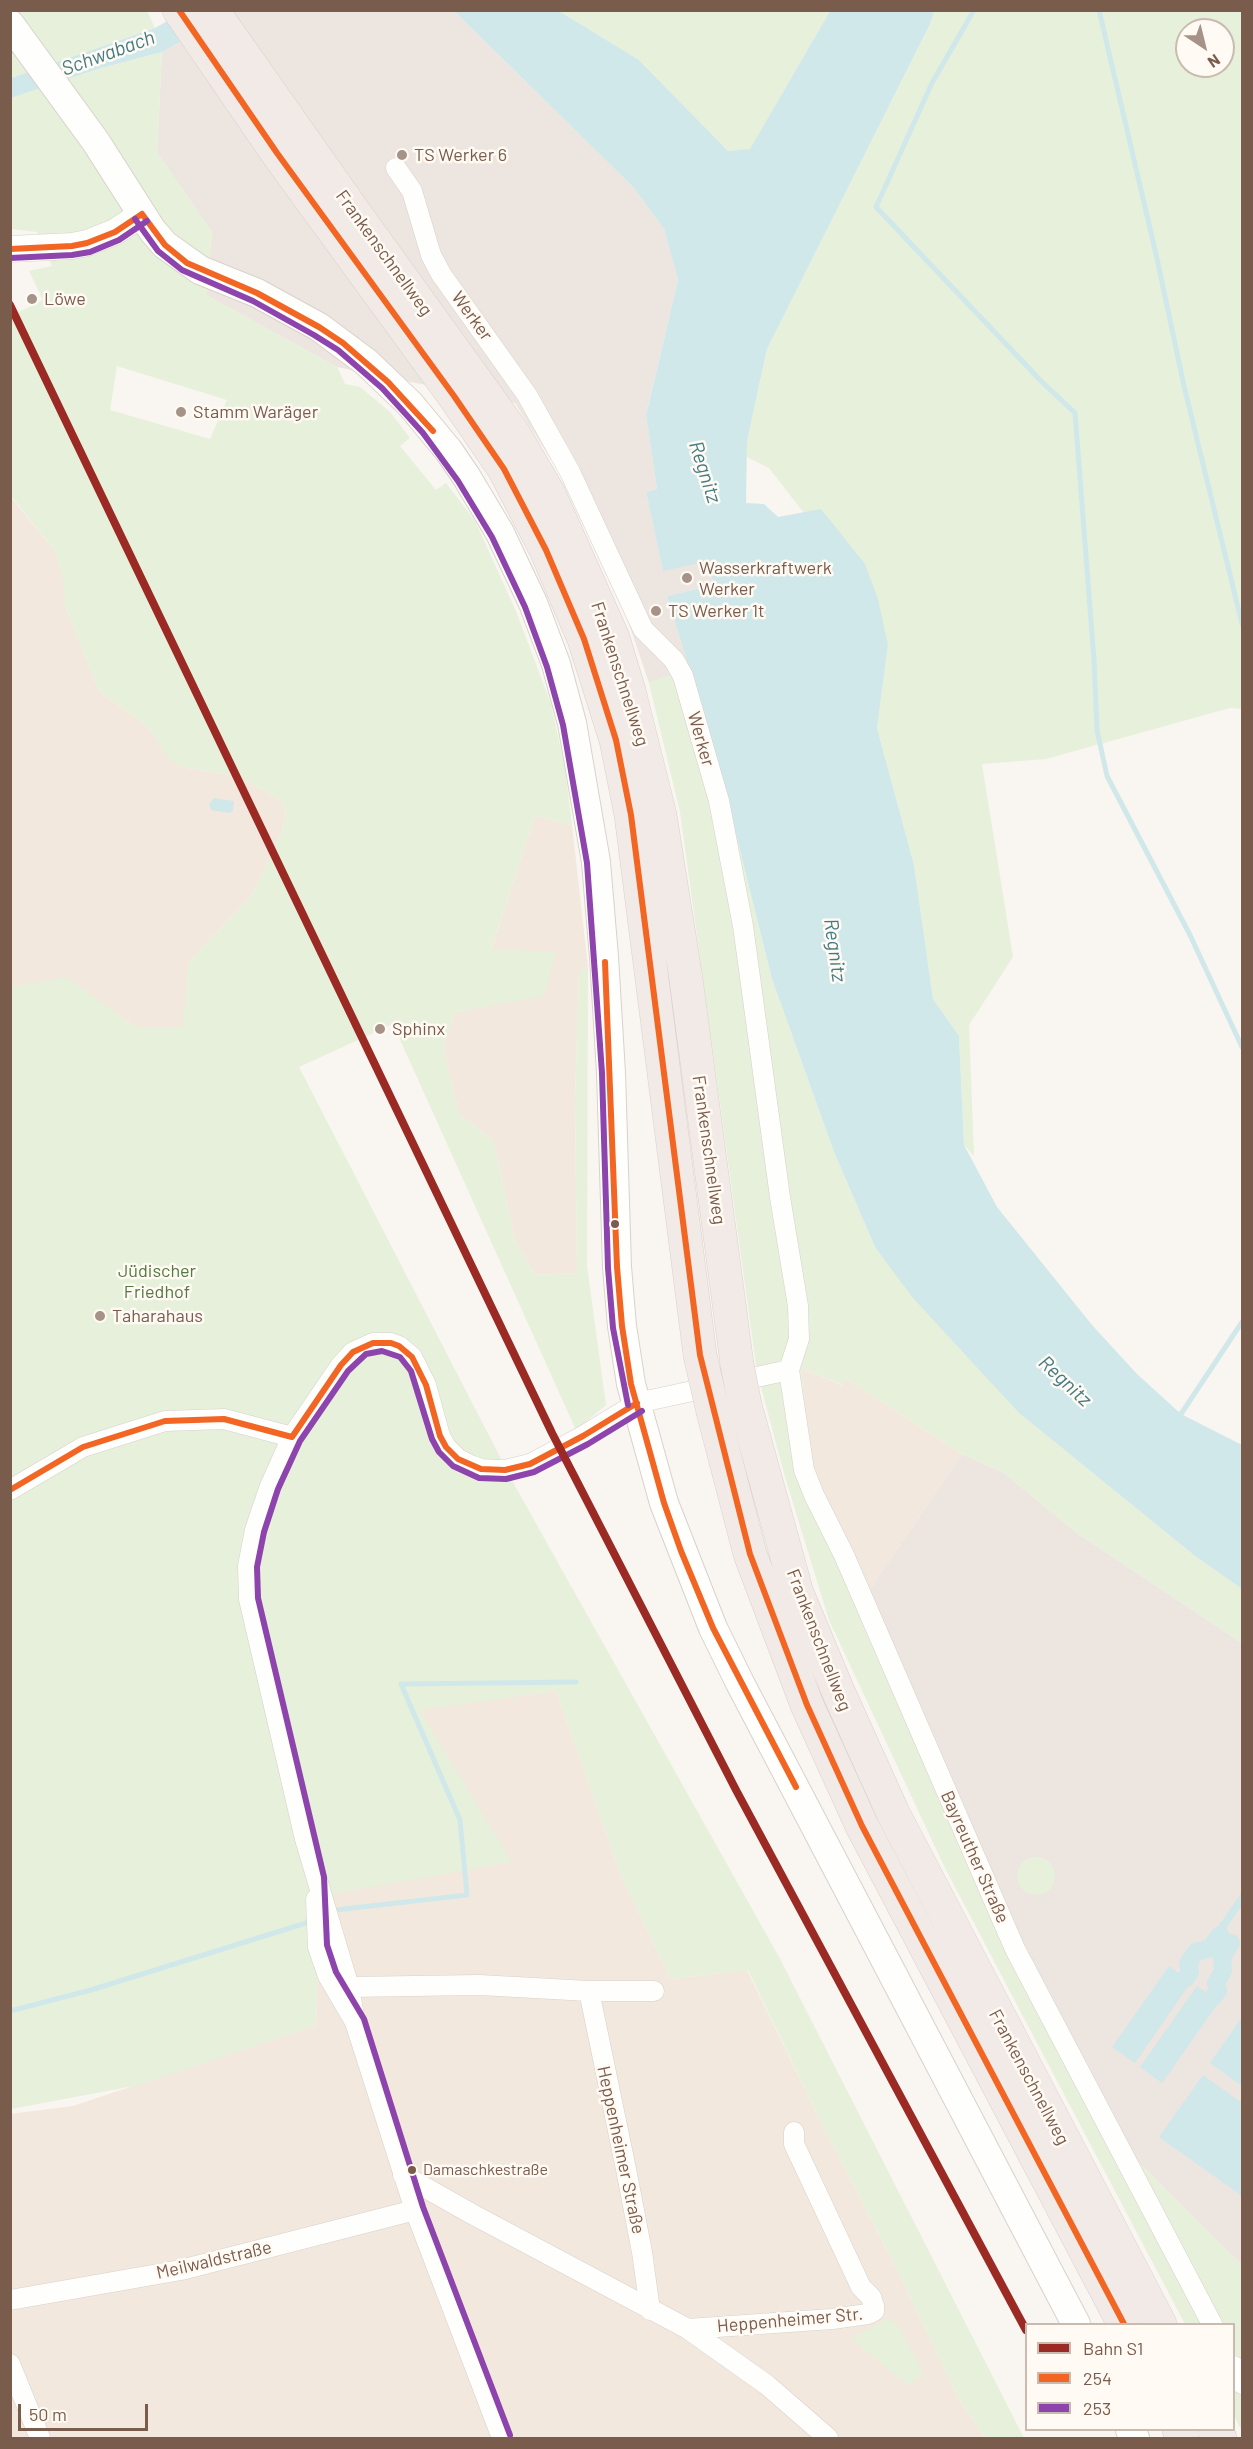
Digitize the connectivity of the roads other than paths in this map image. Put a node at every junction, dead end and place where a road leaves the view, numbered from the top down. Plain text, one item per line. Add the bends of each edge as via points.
1 (179, 10) edge
2 (212, 10) edge
3 (10, 24) edge
4 (236, 70) junction
5 (396, 168) dead end
6 (142, 214) junction
7 (10, 249) edge
8 (789, 1370) junction
9 (637, 1403) junction
10 (292, 1437) junction
11 (10, 1490) edge
12 (315, 1878) junction
13 (349, 1987) junction
14 (589, 1991) junction
15 (654, 1991) dead end
16 (355, 2022) junction
17 (794, 2132) dead end
18 (403, 2175) junction
19 (415, 2210) junction
20 (10, 2300) edge
21 (650, 2310) junction
22 (1075, 2323) edge
23 (1123, 2323) edge
24 (1159, 2323) edge
25 (1211, 2323) edge
26 (688, 2329) junction
27 (10, 2364) edge
28 (1235, 2370) edge
29 (1242, 2384) edge
30 (40, 2439) edge
31 (502, 2439) edge
32 (828, 2439) edge

1 - 4 highway, Frankenschnellweg
2 - 4 highway, Frankenschnellweg
3 - 6 main road via 96,142
4 - 23 highway, Frankenschnellweg, bridge via 328,224 504,469 546,550 585,639 616,740 632,816 700,1355 750,1554 807,1705 862,1826
4 - 24 highway, Frankenschnellweg, bridge via 514,434 554,503 613,638 660,815 737,1364 797,1593 893,1813
5 - 8 street, Werker via 412,191 431,255 441,274 527,395 570,472 643,629 674,660 682,676 719,801 743,926 798,1306 799,1339
6 - 7 street via 101,238 72,246
6 - 9 main road via 165,244 187,263 257,293 319,327 388,382 430,427 466,476 500,533 533,603 556,664 572,723 596,862 610,1062 617,1267 622,1326
8 - 9 street
8 - 25 street, Bayreuther Straße via 804,1470 1015,1949
9 - 10 street via 530,1464 505,1470 481,1469 458,1459 446,1447 426,1385 412,1357 399,1346 382,1342 353,1352
9 - 22 main road via 664,1503 713,1628
10 - 11 street via 224,1419 165,1421 83,1447
10 - 12 street via 255,1530 248,1581 256,1631
12 - 13 street
12 - 16 street via 318,1947 328,1976
13 - 14 street via 479,1985
13 - 16 street
14 - 15 street
14 - 21 street, Heppenheimer Straße
16 - 18 street
17 - 26 street, Heppenheimer Str. via 794,2144 861,2287 871,2297 874,2311 832,2319
18 - 19 street
18 - 21 street
19 - 20 street, Meilwaldstraße via 181,2270
19 - 31 street
21 - 26 street
26 - 32 street via 767,2385
27 - 30 street
28 - 29 street

